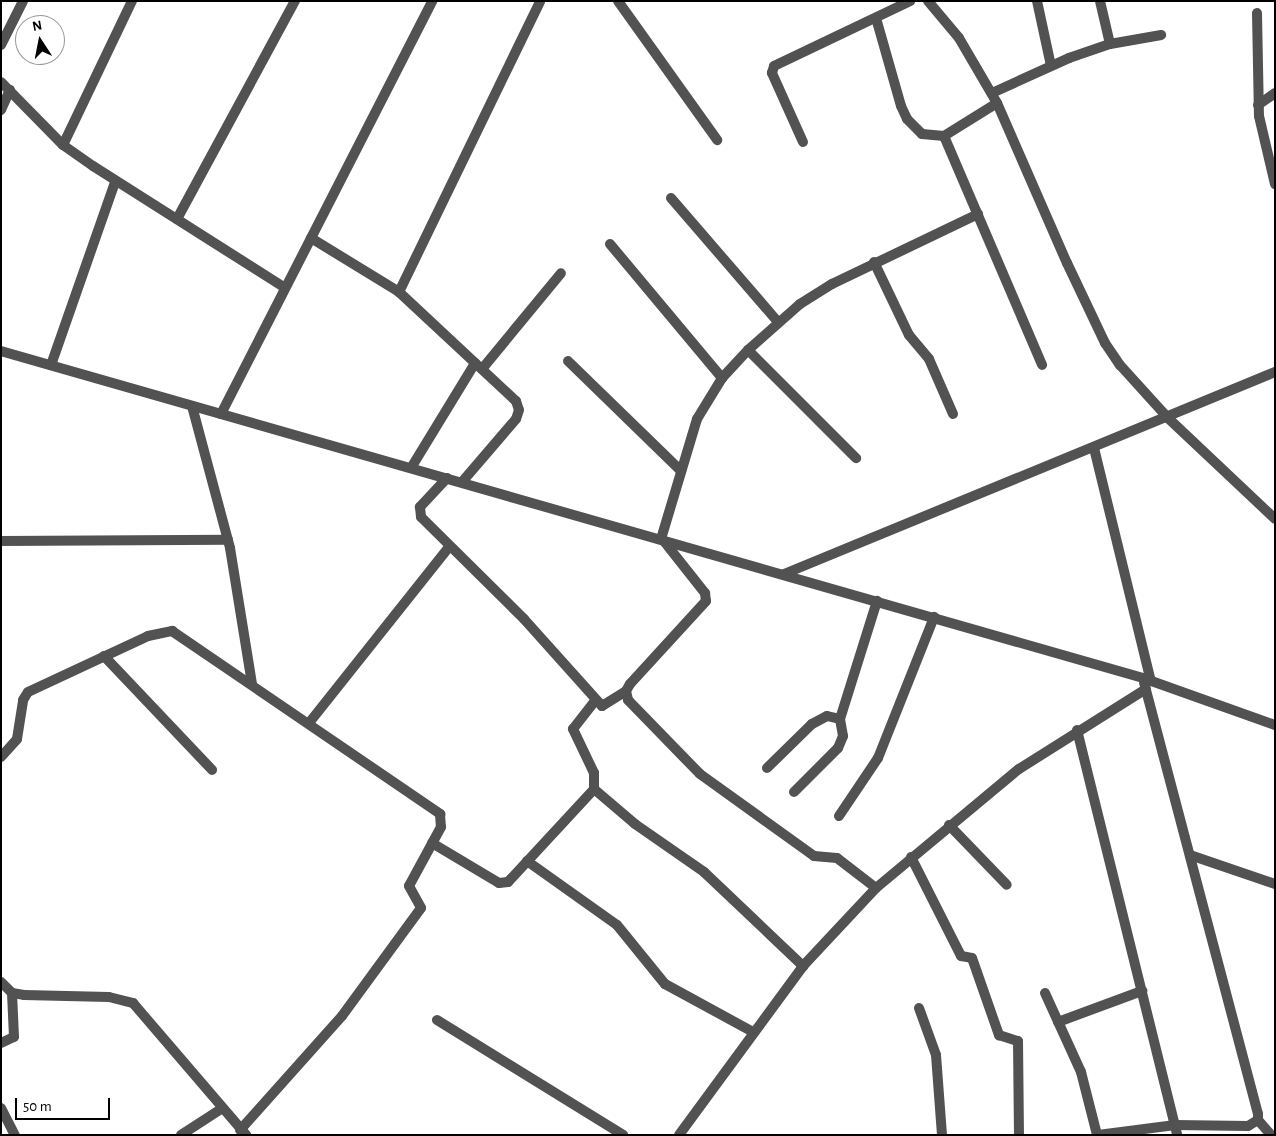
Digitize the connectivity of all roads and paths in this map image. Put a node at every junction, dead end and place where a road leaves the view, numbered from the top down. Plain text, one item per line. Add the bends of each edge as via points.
1 (23, 1) edge
2 (132, 1) edge
3 (295, 1) edge
4 (432, 1) edge
5 (540, 1) edge
6 (618, 1) edge
7 (910, 1) edge
8 (928, 1) edge
9 (1037, 1) edge
10 (1100, 1) edge
11 (1257, 13) dead end
12 (876, 18) junction
13 (1161, 35) dead end
14 (1110, 44) junction
15 (1, 45) edge
16 (1051, 66) junction
17 (1, 82) edge
18 (10, 90) junction
19 (992, 93) junction
20 (1275, 93) edge
21 (998, 103) junction
22 (1258, 105) junction
23 (1, 110) edge
24 (944, 136) junction
25 (717, 140) dead end
26 (804, 142) dead end
27 (63, 145) junction
28 (115, 182) junction
29 (1275, 184) edge
30 (671, 198) dead end
31 (978, 214) junction
32 (177, 219) junction
33 (311, 238) junction
34 (610, 244) dead end
35 (874, 262) junction
36 (561, 273) dead end
37 (285, 288) junction
38 (399, 292) junction
39 (778, 322) junction
40 (748, 350) junction
41 (1, 351) edge
42 (568, 361) dead end
43 (51, 365) junction
44 (1042, 365) dead end
45 (478, 366) junction
46 (1275, 372) edge
47 (722, 378) junction
48 (192, 406) junction
49 (221, 414) junction
50 (953, 414) dead end
51 (1168, 418) junction
52 (1094, 448) junction
53 (856, 458) dead end
54 (411, 468) junction
55 (681, 471) junction
56 (447, 478) junction
57 (462, 482) junction
58 (1275, 519) edge
59 (662, 539) junction
60 (228, 540) junction
61 (1, 541) edge
62 (450, 546) junction
63 (784, 574) junction
64 (877, 601) junction
65 (934, 617) junction
66 (104, 656) junction
67 (1147, 683) junction
68 (252, 684) junction
69 (626, 691) junction
70 (596, 700) junction
71 (840, 719) junction
72 (308, 722) junction
73 (1275, 725) edge
74 (1077, 730) junction
75 (1, 757) edge
76 (767, 768) dead end
77 (212, 770) dead end
78 (594, 789) junction
79 (794, 792) dead end
80 (839, 816) dead end
81 (949, 825) junction
82 (432, 843) junction
83 (1190, 855) junction
84 (911, 858) junction
85 (528, 861) junction
86 (1275, 884) edge
87 (1007, 886) dead end
88 (876, 888) junction
89 (803, 966) junction
90 (1, 982) edge
91 (1142, 990) junction
92 (12, 993) junction
93 (1044, 994) dead end
94 (919, 1008) dead end
95 (437, 1020) dead end
96 (1058, 1022) junction
97 (753, 1032) junction
98 (1, 1043) edge
99 (1, 1108) edge
100 (221, 1109) junction
101 (1258, 1120) junction
102 (1176, 1130) edge
103 (243, 1132) edge
104 (16, 1135) edge
105 (181, 1135) edge
106 (623, 1135) edge
107 (679, 1135) edge
108 (942, 1135) edge
109 (1019, 1135) edge
110 (1098, 1135) edge
111 (1271, 1135) edge

1 - 15 street
2 - 27 street
3 - 32 street
4 - 33 street
5 - 38 street
6 - 25 street
7 - 12 street
8 - 19 street via 959,38
9 - 16 street
10 - 14 street
11 - 22 street
12 - 24 street via 907,119 922,134
12 - 26 street via 774,66 772,74
13 - 14 street
14 - 16 street
16 - 19 street
17 - 18 street
18 - 23 street
18 - 27 street
19 - 21 street
20 - 22 street
21 - 24 street
21 - 51 street via 1090,315 1120,365
22 - 29 street via 1262,136
24 - 31 street
27 - 28 street
28 - 32 street
28 - 43 street
30 - 39 street
31 - 35 street
31 - 44 street
32 - 37 street
33 - 37 street
33 - 38 street
34 - 47 street
35 - 39 street via 808,299
35 - 50 street via 907,332 929,359
36 - 45 street
37 - 49 street
38 - 45 street
39 - 40 street
40 - 47 street
40 - 53 street
41 - 43 street
42 - 55 street
43 - 48 street
45 - 54 street
45 - 57 street via 516,401 519,410 516,419
46 - 51 street
47 - 55 street via 697,419
48 - 49 street
48 - 60 street
49 - 54 street
51 - 52 street
51 - 58 street
52 - 63 street
52 - 67 street
54 - 56 street
55 - 59 street
56 - 57 street
56 - 62 street via 418,511
57 - 59 street
59 - 63 street
59 - 69 street via 705,594 706,601
60 - 61 street
60 - 68 street
62 - 70 street via 530,625
62 - 72 street
63 - 64 street
64 - 65 street
64 - 71 street
65 - 67 street
65 - 80 street via 878,758
66 - 68 street via 155,633 172,632
66 - 75 street via 28,692 23,700 17,739
66 - 77 street
67 - 73 street
67 - 74 street
67 - 83 street
68 - 72 street
69 - 70 street via 604,707
69 - 88 street via 628,700 700,774 814,856 837,858
70 - 78 street via 573,729 594,773
71 - 76 street via 827,716 812,724
71 - 79 street via 843,736 838,748
72 - 82 street via 440,814 441,827
74 - 81 street via 1019,769
74 - 91 street
78 - 85 street
78 - 89 street via 635,824 704,872
81 - 84 street
81 - 87 street
82 - 85 street via 500,884 508,882
82 - 103 street via 409,886 421,908 342,1016
83 - 86 street
83 - 101 street
84 - 88 street
84 - 109 street via 961,956 972,958 1000,1035 1018,1041
85 - 97 street via 617,925 665,984
88 - 89 street
89 - 97 street
90 - 92 street
91 - 96 street
91 - 102 street
92 - 98 street via 14,1037
92 - 100 street via 109,997 133,1003
93 - 96 street
94 - 108 street via 936,1055
95 - 106 street
96 - 110 street via 1086,1086
97 - 107 street
99 - 104 street
100 - 103 street
100 - 105 street
101 - 102 street via 1248,1126
101 - 111 street
102 - 110 street

